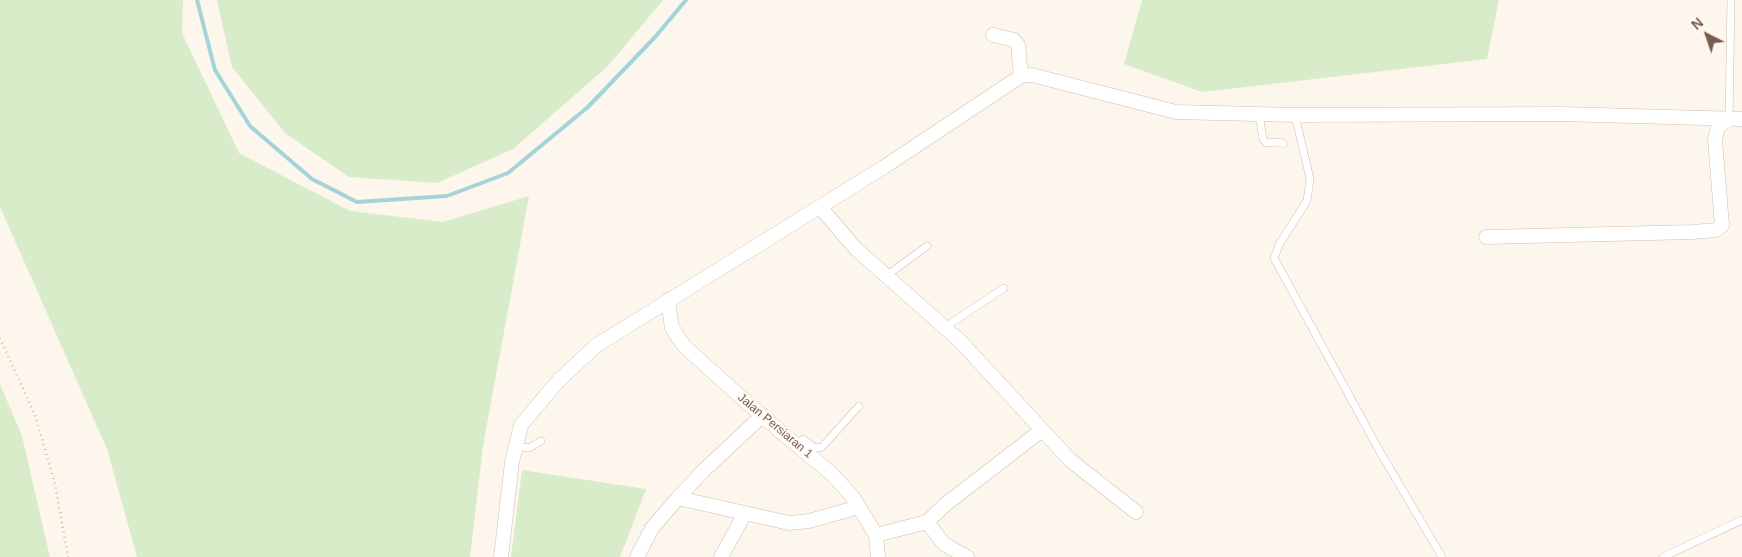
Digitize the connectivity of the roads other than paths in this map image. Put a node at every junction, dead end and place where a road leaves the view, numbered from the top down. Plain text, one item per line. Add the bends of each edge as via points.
1 (1731, 0) edge
2 (993, 36) dead end
3 (1021, 76) junction
4 (1259, 114) junction
5 (1295, 115) junction
6 (1735, 119) edge
7 (1283, 144) dead end
8 (820, 207) junction
9 (1486, 237) dead end
10 (927, 246) dead end
11 (886, 276) junction
12 (1004, 288) dead end
13 (668, 300) junction
14 (945, 327) junction
15 (859, 406) dead end
16 (762, 416) junction
17 (1042, 430) junction
18 (541, 441) dead end
19 (800, 441) junction
20 (515, 446) junction
21 (678, 498) junction
22 (859, 507) junction
23 (1136, 512) dead end
24 (745, 513) junction
25 (1742, 520) edge
26 (927, 522) junction
27 (876, 535) junction
28 (501, 557) edge
29 (637, 557) edge
30 (721, 557) edge
31 (878, 557) edge
32 (967, 557) edge
33 (1442, 557) edge
34 (1663, 557) edge

1 - 6 lane
2 - 3 street via 1014,40 1018,46
3 - 4 street via 1032,75 1176,112
3 - 8 street
4 - 5 street
4 - 7 lane via 1266,143
5 - 6 street via 1561,114
5 - 33 lane via 1310,179 1307,201 1274,258 1378,450
6 - 9 street via 1718,127 1715,140 1722,225 1716,230
8 - 11 street
8 - 13 street
10 - 11 lane
11 - 14 street
12 - 14 lane
13 - 16 street, Jalan Persiaran 1 via 672,328 684,346
13 - 20 street via 596,345 559,380 521,426
14 - 17 street
15 - 19 lane via 822,447 815,448
16 - 19 street, Jalan Persiaran 1
16 - 21 street
17 - 23 street via 1070,460
17 - 26 street
18 - 20 lane via 529,448
19 - 22 street, Jalan Persiaran 1
20 - 28 street
21 - 24 street
21 - 29 street via 652,528
22 - 24 street via 809,521 789,523
22 - 27 street, Jalan Persiaran 1
24 - 30 street
25 - 34 lane
26 - 27 street
26 - 32 street via 944,544
27 - 31 street, Jalan Persiaran 1

